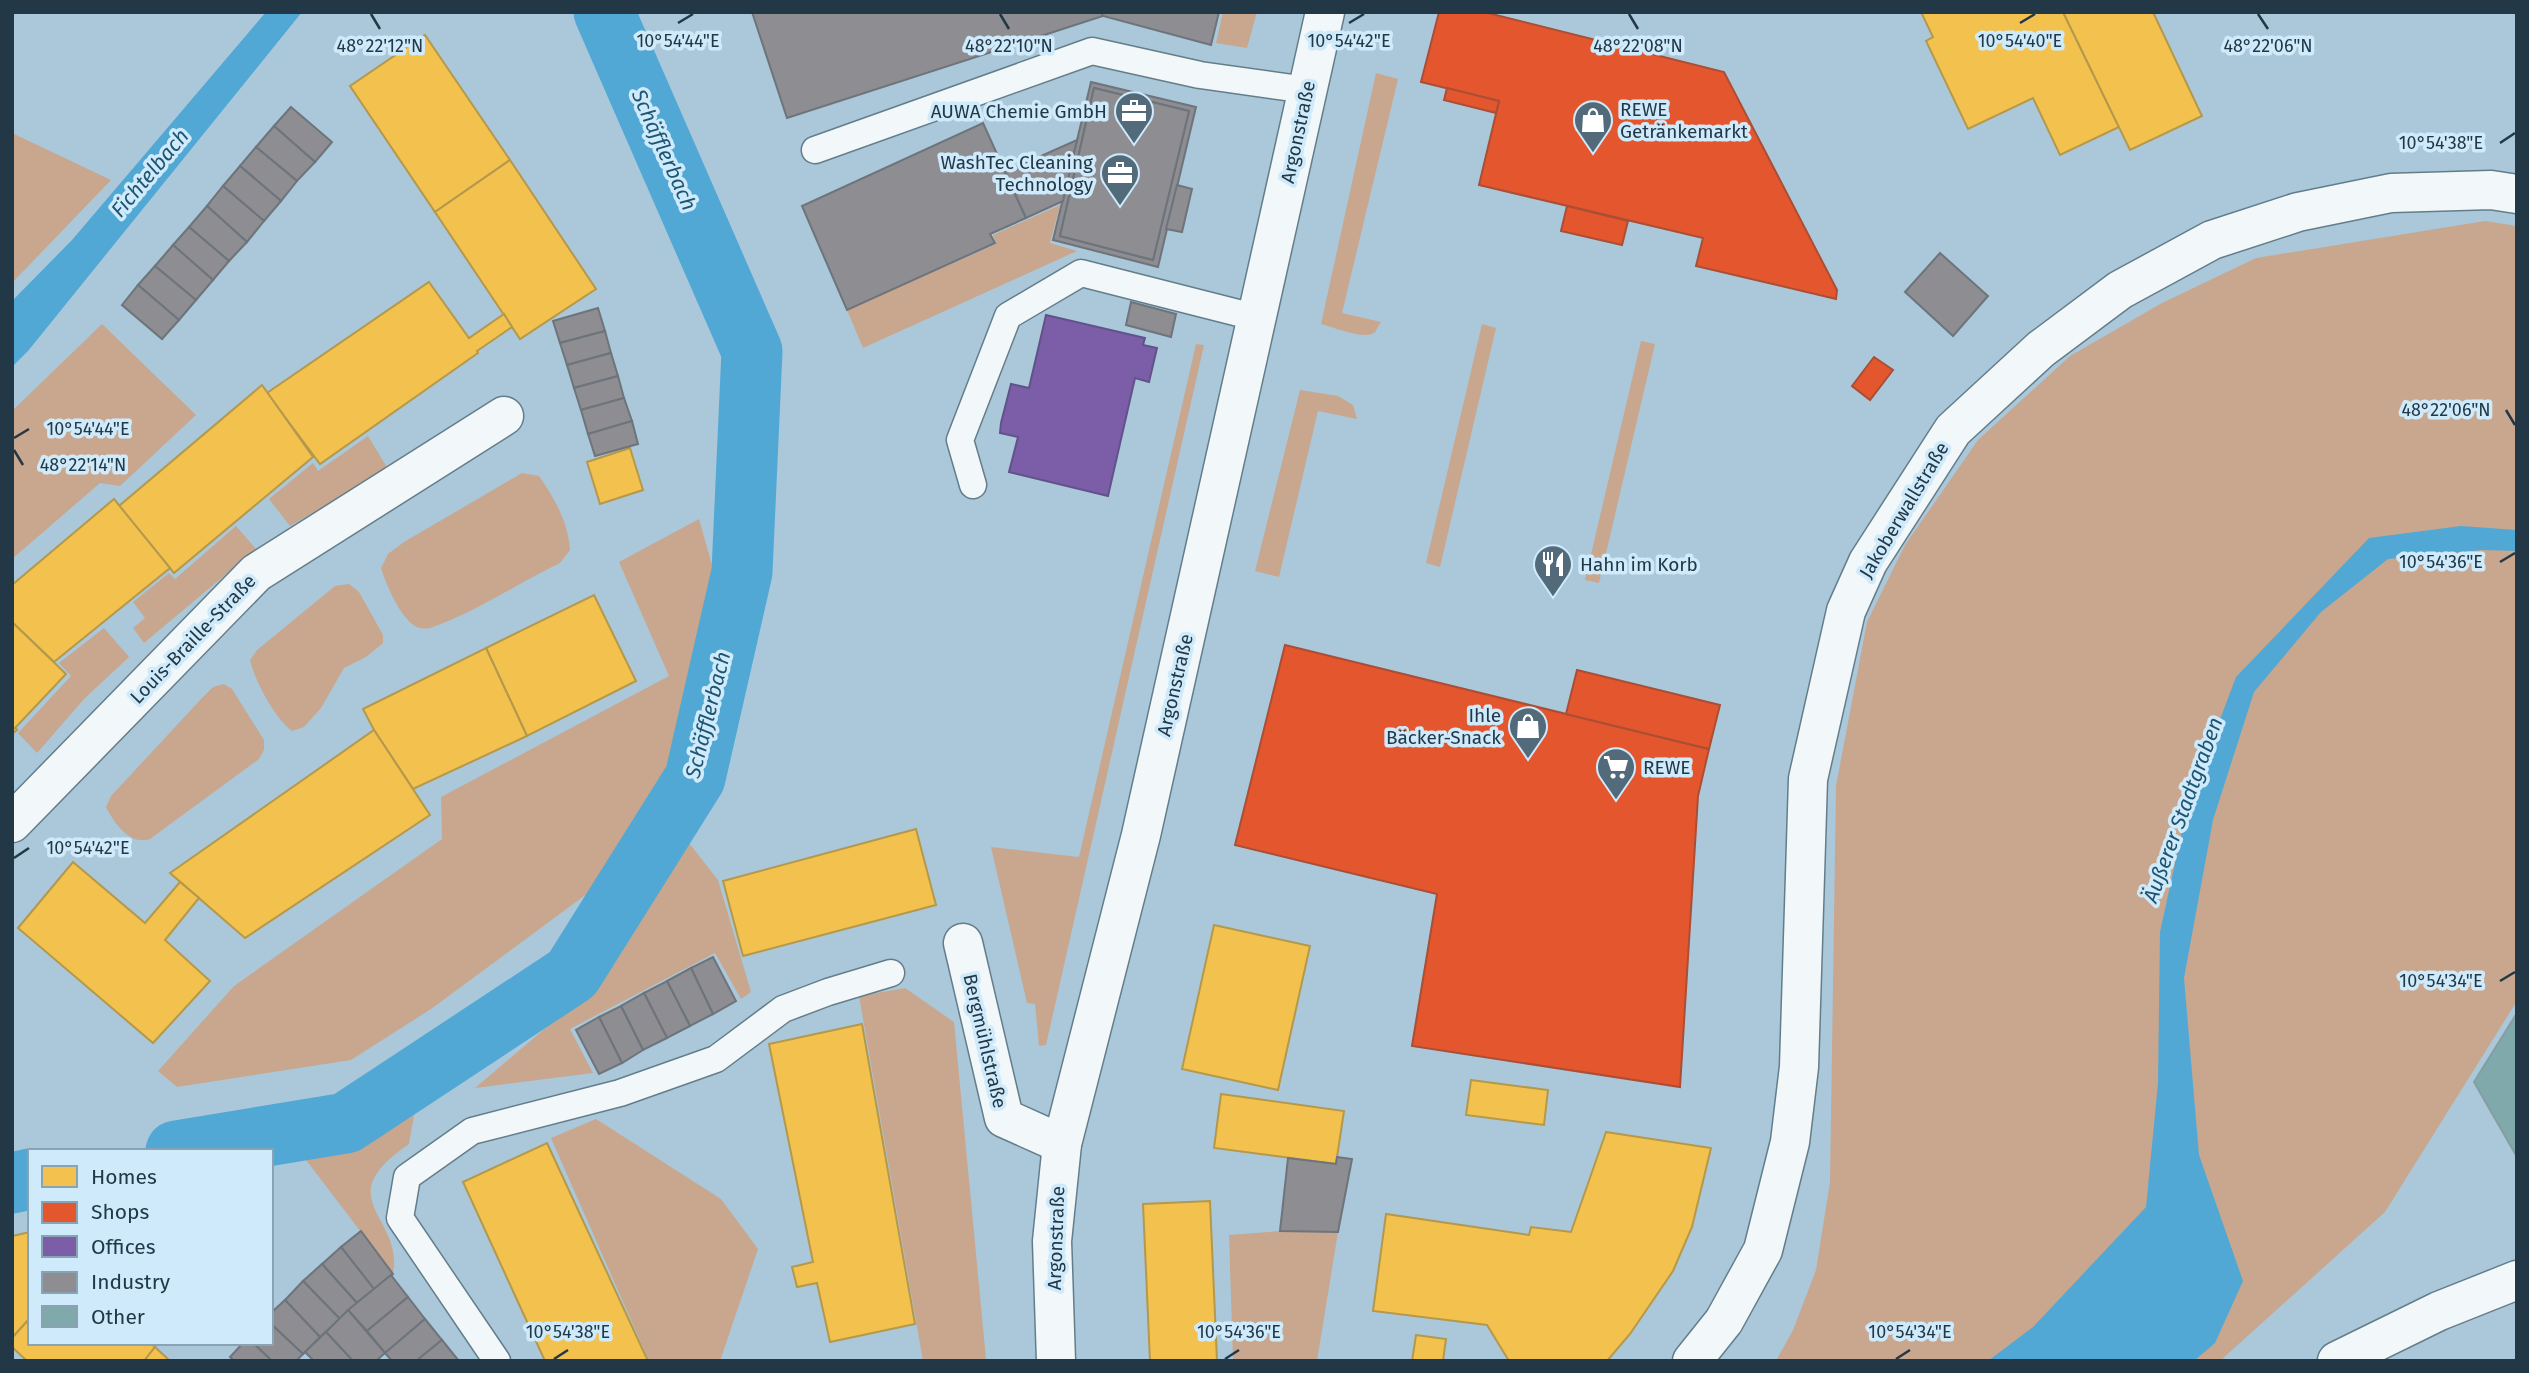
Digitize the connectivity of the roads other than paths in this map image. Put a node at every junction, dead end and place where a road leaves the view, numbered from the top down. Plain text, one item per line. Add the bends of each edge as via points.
1 (1325, 12) edge
2 (1307, 90) junction
3 (815, 150) dead end
4 (2517, 194) edge
5 (1258, 318) junction
6 (504, 416) dead end
7 (973, 485) dead end
8 (12, 823) edge
9 (963, 943) dead end
10 (891, 973) dead end
11 (1062, 1144) junction
12 (2516, 1280) edge
13 (497, 1361) edge
14 (1056, 1361) edge
15 (1692, 1361) edge
16 (2337, 1361) edge

1 - 2 street, Argonstraße
2 - 3 lane via 1200,75 1092,51
2 - 5 street, Argonstraße
4 - 15 street, Jakoberwallstraße via 2491,190 2391,193 2298,212 2212,240 2120,290 2041,349 1952,430 1868,562 1846,611 1808,779 1799,1067 1790,1142 1763,1250 1724,1321
5 - 7 lane via 1081,273 1028,303 1008,316 960,440
5 - 11 street, Argonstraße via 1129,884
6 - 8 street, Louis-Braille-Straße via 256,573
9 - 11 street, Bergmühlstraße via 1004,1118
10 - 13 lane via 783,1009 716,1059 620,1093 472,1131 407,1177 400,1218
11 - 14 street, Argonstraße via 1052,1241
12 - 16 street via 2439,1311

